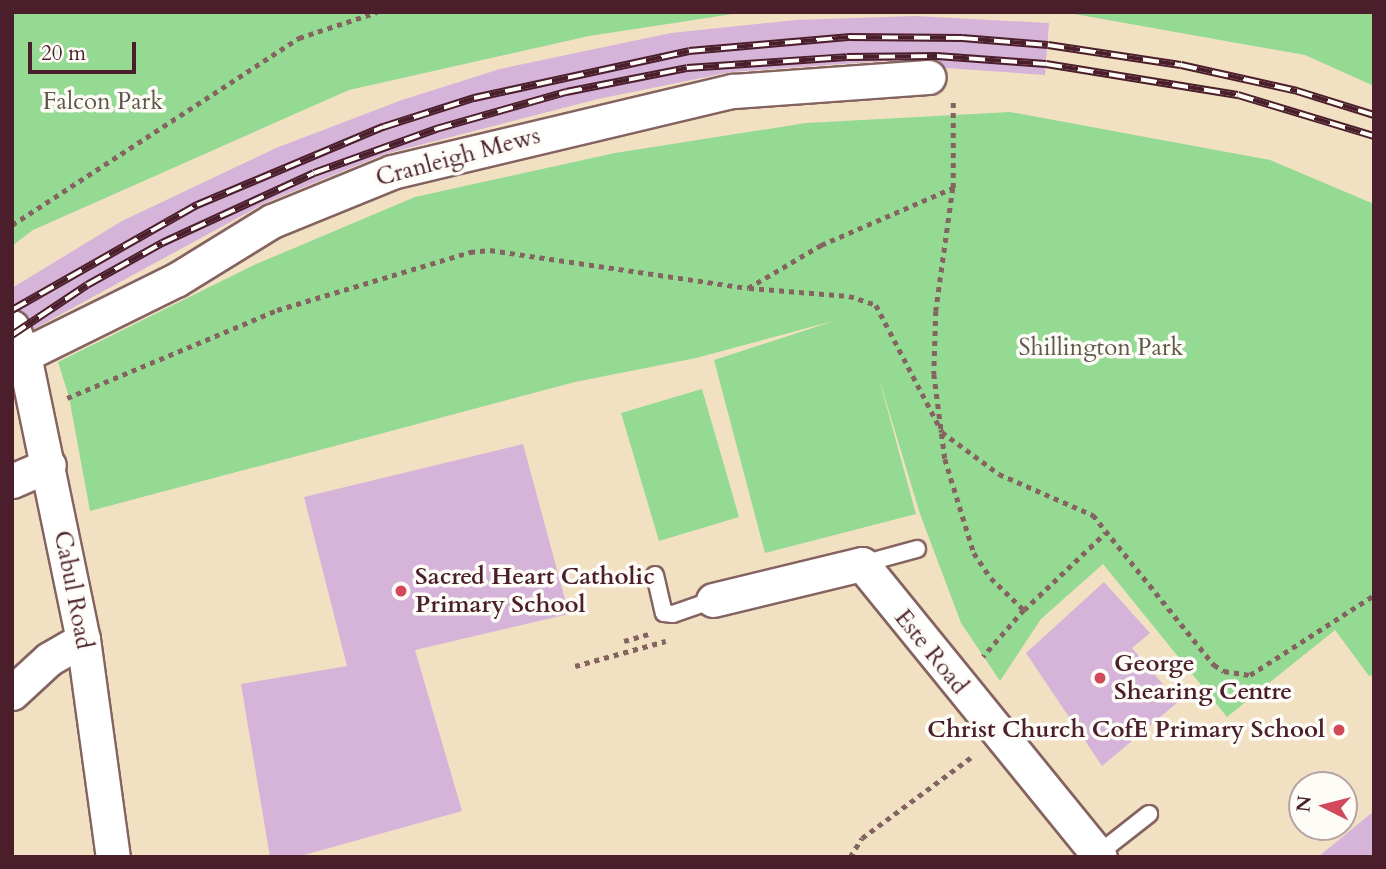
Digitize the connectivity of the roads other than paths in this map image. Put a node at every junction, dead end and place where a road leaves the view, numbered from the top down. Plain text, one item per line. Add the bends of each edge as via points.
1 (941, 88) road end
2 (18, 341) edge
3 (49, 465) junction
4 (12, 481) edge
5 (917, 549) dead end
6 (862, 564) junction
7 (654, 575) dead end
8 (713, 600) joint
9 (83, 639) junction
10 (12, 692) edge
11 (1149, 814) dead end
12 (1099, 856) edge
13 (113, 857) edge

1 - 2 street, Cranleigh Mews via 733,91 392,172 272,221 176,280
2 - 3 street, Cabul Road
3 - 4 street
3 - 9 street, Cabul Road
5 - 6 lane
6 - 8 street
6 - 12 street, Este Road
7 - 8 lane via 664,613
9 - 10 street via 49,659
9 - 13 street, Cabul Road
11 - 12 lane

